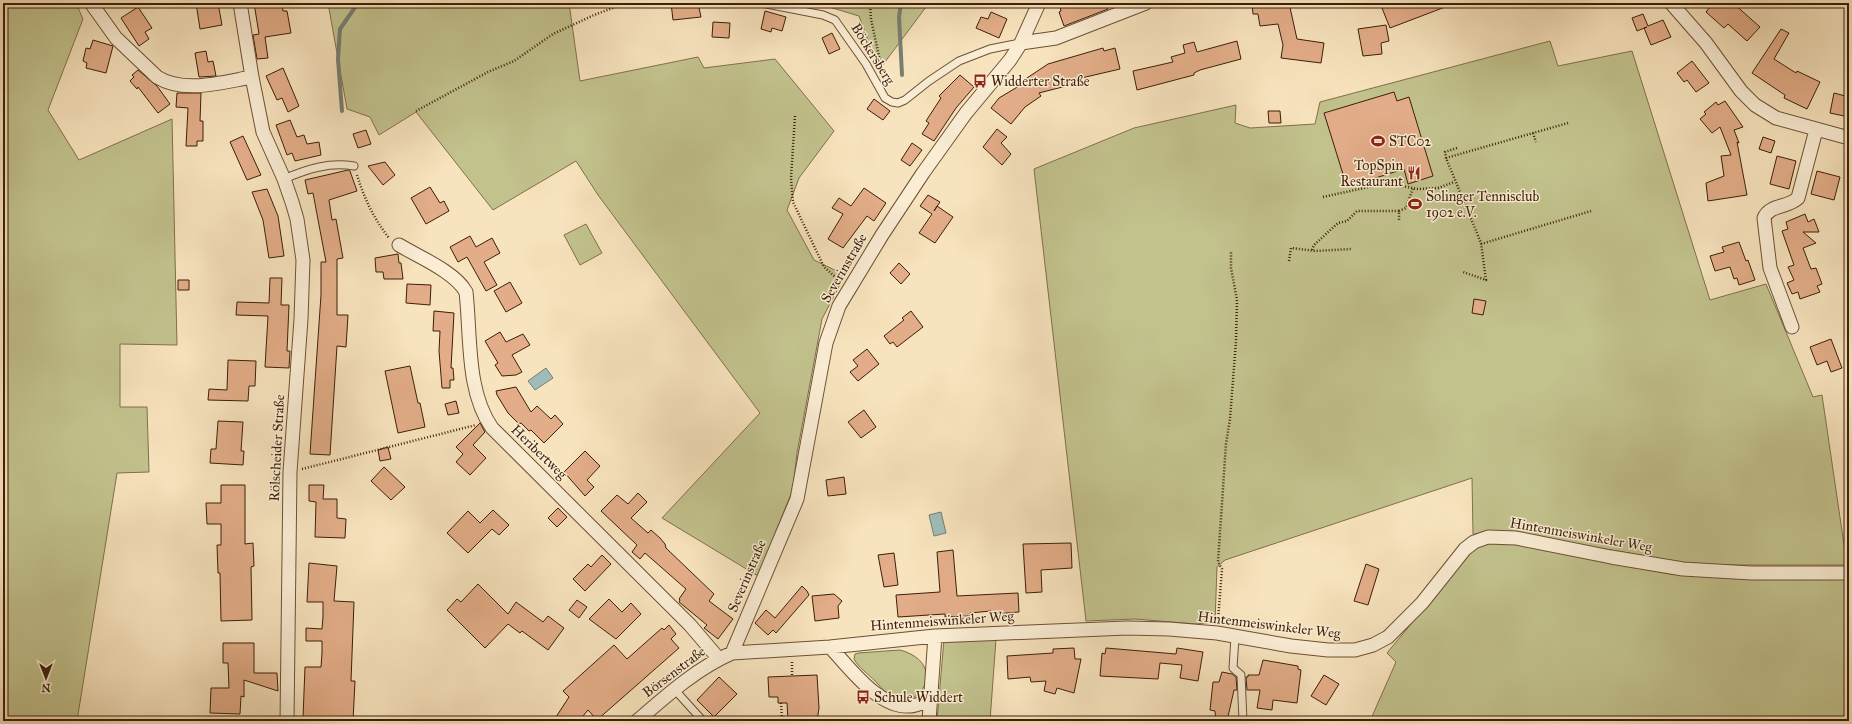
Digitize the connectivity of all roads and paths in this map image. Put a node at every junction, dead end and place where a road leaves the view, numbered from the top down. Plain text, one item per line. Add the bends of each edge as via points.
1 (91, 3) edge
2 (240, 3) edge
3 (626, 3) edge
4 (761, 3) edge
5 (870, 3) edge
6 (1039, 3) edge
7 (1146, 3) edge
8 (1672, 3) edge
9 (1021, 43) junction
10 (882, 71) dead end
11 (252, 77) junction
12 (416, 112) dead end
13 (795, 116) dead end
14 (1568, 124) dead end
15 (1816, 130) junction
16 (1533, 133) junction
17 (1849, 138) edge
18 (1536, 142) dead end
19 (1457, 148) dead end
20 (1446, 158) junction
21 (354, 166) joint
22 (284, 179) junction
23 (1454, 182) junction
24 (1413, 188) junction
25 (1323, 197) dead end
26 (1399, 212) junction
27 (1590, 212) dead end
28 (1399, 220) dead end
29 (1558, 221) junction
30 (1559, 225) dead end
31 (1481, 244) junction
32 (399, 245) joint
33 (1351, 248) dead end
34 (1312, 250) junction
35 (1231, 251) dead end
36 (1289, 262) dead end
37 (1463, 272) dead end
38 (848, 287) junction
39 (1792, 327) dead end
40 (488, 422) junction
41 (290, 472) junction
42 (1849, 572) edge
43 (1217, 633) junction
44 (935, 636) junction
45 (1235, 637) junction
46 (830, 647) junction
47 (732, 653) junction
48 (719, 659) junction
49 (675, 690) junction
50 (931, 699) junction
51 (781, 703) dead end
52 (287, 721) edge
53 (637, 721) edge
54 (703, 721) edge
55 (814, 721) edge
56 (929, 721) edge
57 (1243, 721) edge

1 - 11 street via 116,38 165,82 194,85
2 - 11 street, Rölscheider Straße
3 - 12 path via 553,34 514,61 493,69
4 - 9 lane, Böckersberg via 823,15 835,20 866,64 885,98 898,103 959,61 990,49
5 - 10 path
6 - 9 street, Severinstraße
7 - 9 street via 1056,38
8 - 15 street via 1706,43 1741,91 1755,105 1776,118
9 - 38 street, Severinstraße via 949,135
11 - 22 street, Rölscheider Straße via 263,132
13 - 38 path via 791,193 795,208 824,267
14 - 16 path
15 - 17 street
15 - 39 street via 1798,198 1770,209 1764,218 1770,268
16 - 18 path
16 - 20 path
19 - 20 path via 1444,152
20 - 23 path
21 - 22 lane via 310,168
21 - 32 path via 380,226 389,239
22 - 41 street, Rölscheider Straße via 297,219 303,260
23 - 24 path via 1438,188
23 - 31 path
24 - 25 path via 1387,183
24 - 26 path via 1406,208
26 - 28 path
26 - 34 path via 1357,211 1347,221 1338,223 1314,245
27 - 29 path
29 - 30 path
29 - 31 path
31 - 37 path via 1486,280
32 - 40 street, Heribertweg via 453,277 463,286 466,292 477,399
33 - 34 path
34 - 36 path via 1291,248
35 - 43 path via 1231,268 1237,300 1236,341 1218,562 1222,568
38 - 47 street, Severinstraße via 835,314 826,343 806,460 795,505
40 - 41 path
40 - 48 street, Heribertweg via 690,625
41 - 52 street, Rölscheider Straße
42 - 45 street, Hintenmeiswinkeler Weg via 1751,573 1701,570 1659,565 1516,538 1488,537 1464,549 1410,615 1388,637 1373,645 1346,651
43 - 44 street, Hintenmeiswinkeler Weg via 1127,628
43 - 45 street, Hintenmeiswinkeler Weg
44 - 46 street, Hintenmeiswinkeler Weg
44 - 50 street
45 - 57 lane via 1233,668 1241,675
46 - 47 street, Hintenmeiswinkeler Weg
46 - 50 street via 868,687 886,701 909,706
47 - 48 street, Börsenstraße
48 - 49 street, Börsenstraße
49 - 53 street, Börsenstraße
49 - 54 lane
50 - 56 street
51 - 55 path via 782,718 815,718

